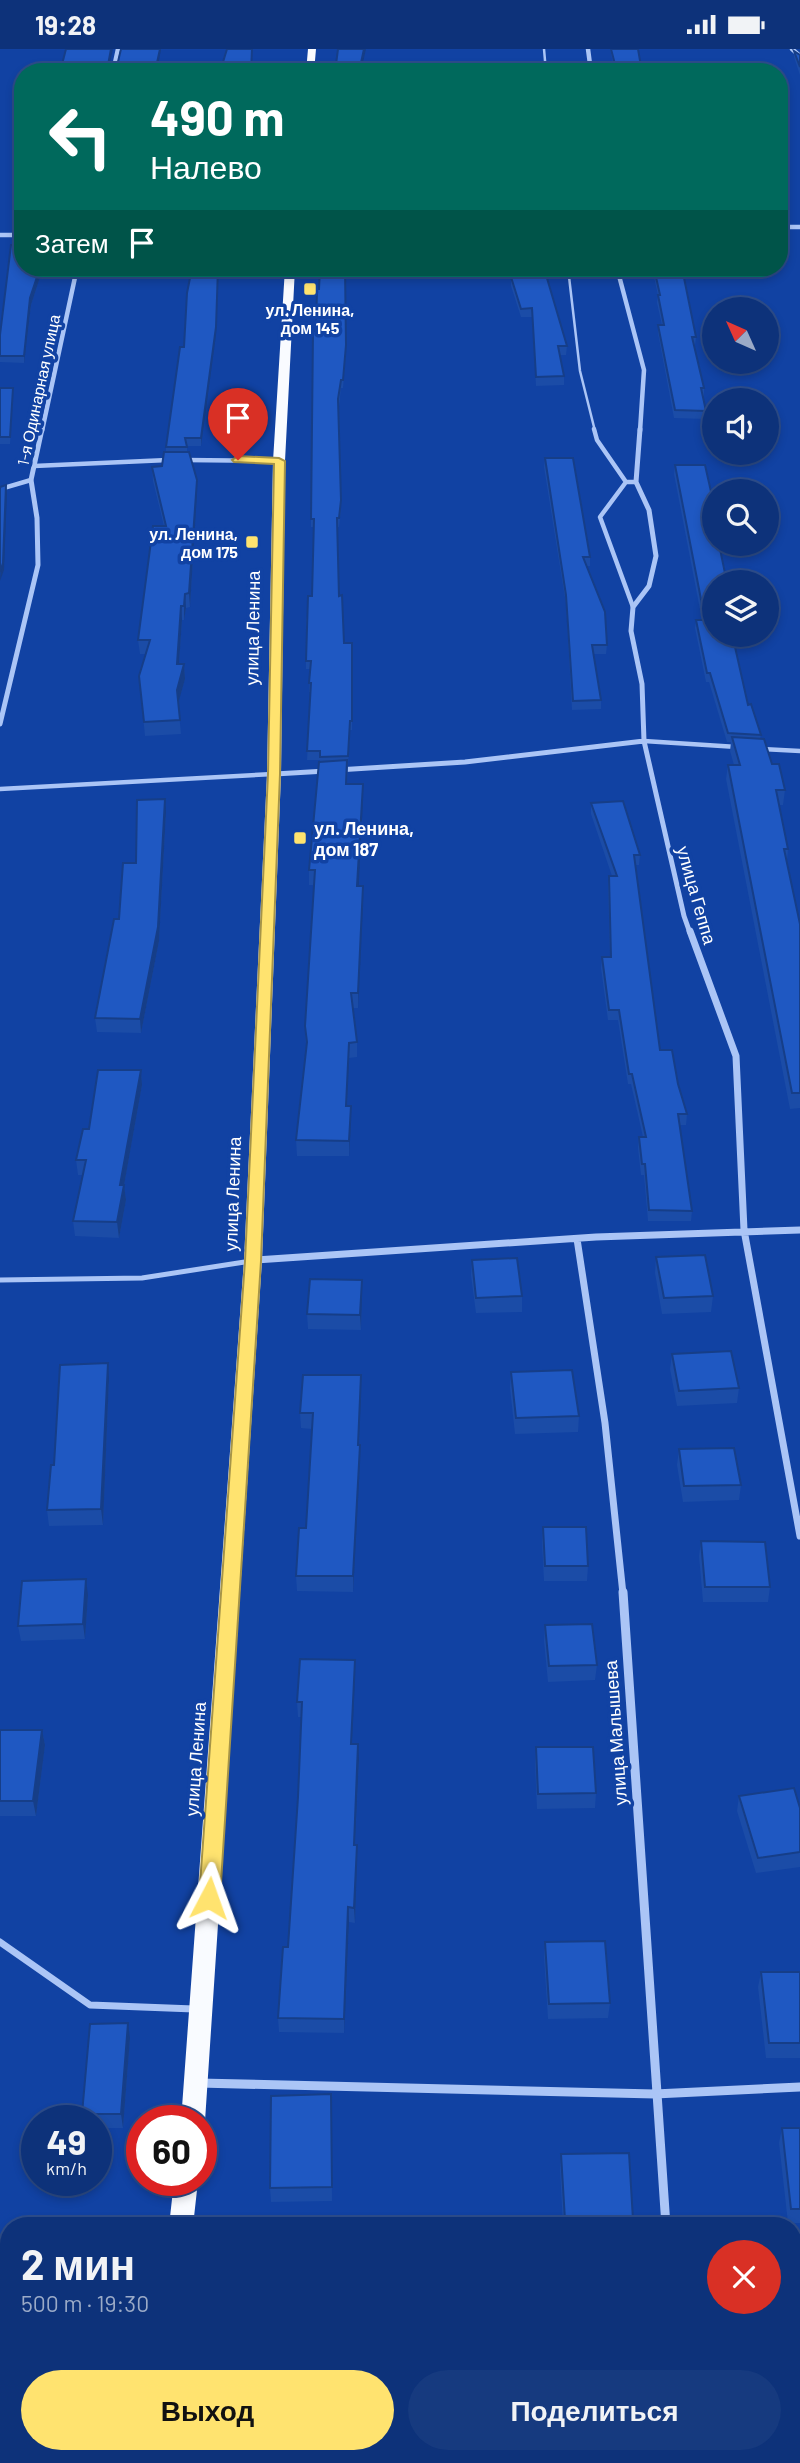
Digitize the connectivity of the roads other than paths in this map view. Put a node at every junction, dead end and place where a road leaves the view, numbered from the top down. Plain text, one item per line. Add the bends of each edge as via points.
1 (792, 49) edge
2 (800, 56) edge
3 (75, 277) edge
4 (289, 277) edge
5 (569, 277) edge
6 (619, 277) edge
7 (279, 461) junction
8 (34, 466) junction
9 (31, 480) junction
10 (626, 482) junction
11 (636, 482) junction
12 (0, 489) edge
13 (633, 607) junction
14 (0, 724) edge
15 (644, 741) junction
16 (800, 751) edge
17 (274, 774) junction
18 (0, 789) edge
19 (744, 1230) junction
20 (800, 1230) edge
21 (577, 1239) junction
22 (253, 1261) junction
23 (0, 1280) edge
24 (800, 1536) edge
25 (0, 1942) edge
26 (202, 2009) junction
27 (197, 2083) junction
28 (800, 2087) edge
29 (655, 2094) junction
30 (195, 2105) edge
31 (184, 2196) edge
32 (182, 2217) edge
33 (665, 2217) edge

1 - 2 street
3 - 8 street, 1-я Одинарная улица
4 - 7 main road, улица Ленина
5 - 10 lane via 580,371 597,440
6 - 11 street via 644,370
7 - 8 lane
7 - 17 main road, улица Ленина
8 - 9 street, 1-я Одинарная улица
9 - 12 lane
9 - 14 street, 1-я Одинарная улица via 38,565
10 - 11 lane
10 - 13 lane via 600,517
11 - 13 street via 649,510 656,556 649,586
13 - 15 street, улица Геппа via 631,631 642,684
15 - 16 lane
15 - 17 street via 465,762
15 - 19 street, улица Геппа via 684,916 736,1056
17 - 18 lane
17 - 22 main road, улица Ленина
19 - 20 street
19 - 21 street
19 - 24 street, улица Геппа
21 - 22 street
21 - 29 street, улица Малышева via 606,1423 624,1602
22 - 23 lane via 142,1277
22 - 26 main road, улица Ленина
25 - 26 lane via 90,2005
26 - 27 main road, улица Ленина
27 - 29 street
27 - 30 main road, улица Ленина
28 - 29 street
29 - 33 street, улица Малышева
31 - 32 main road

